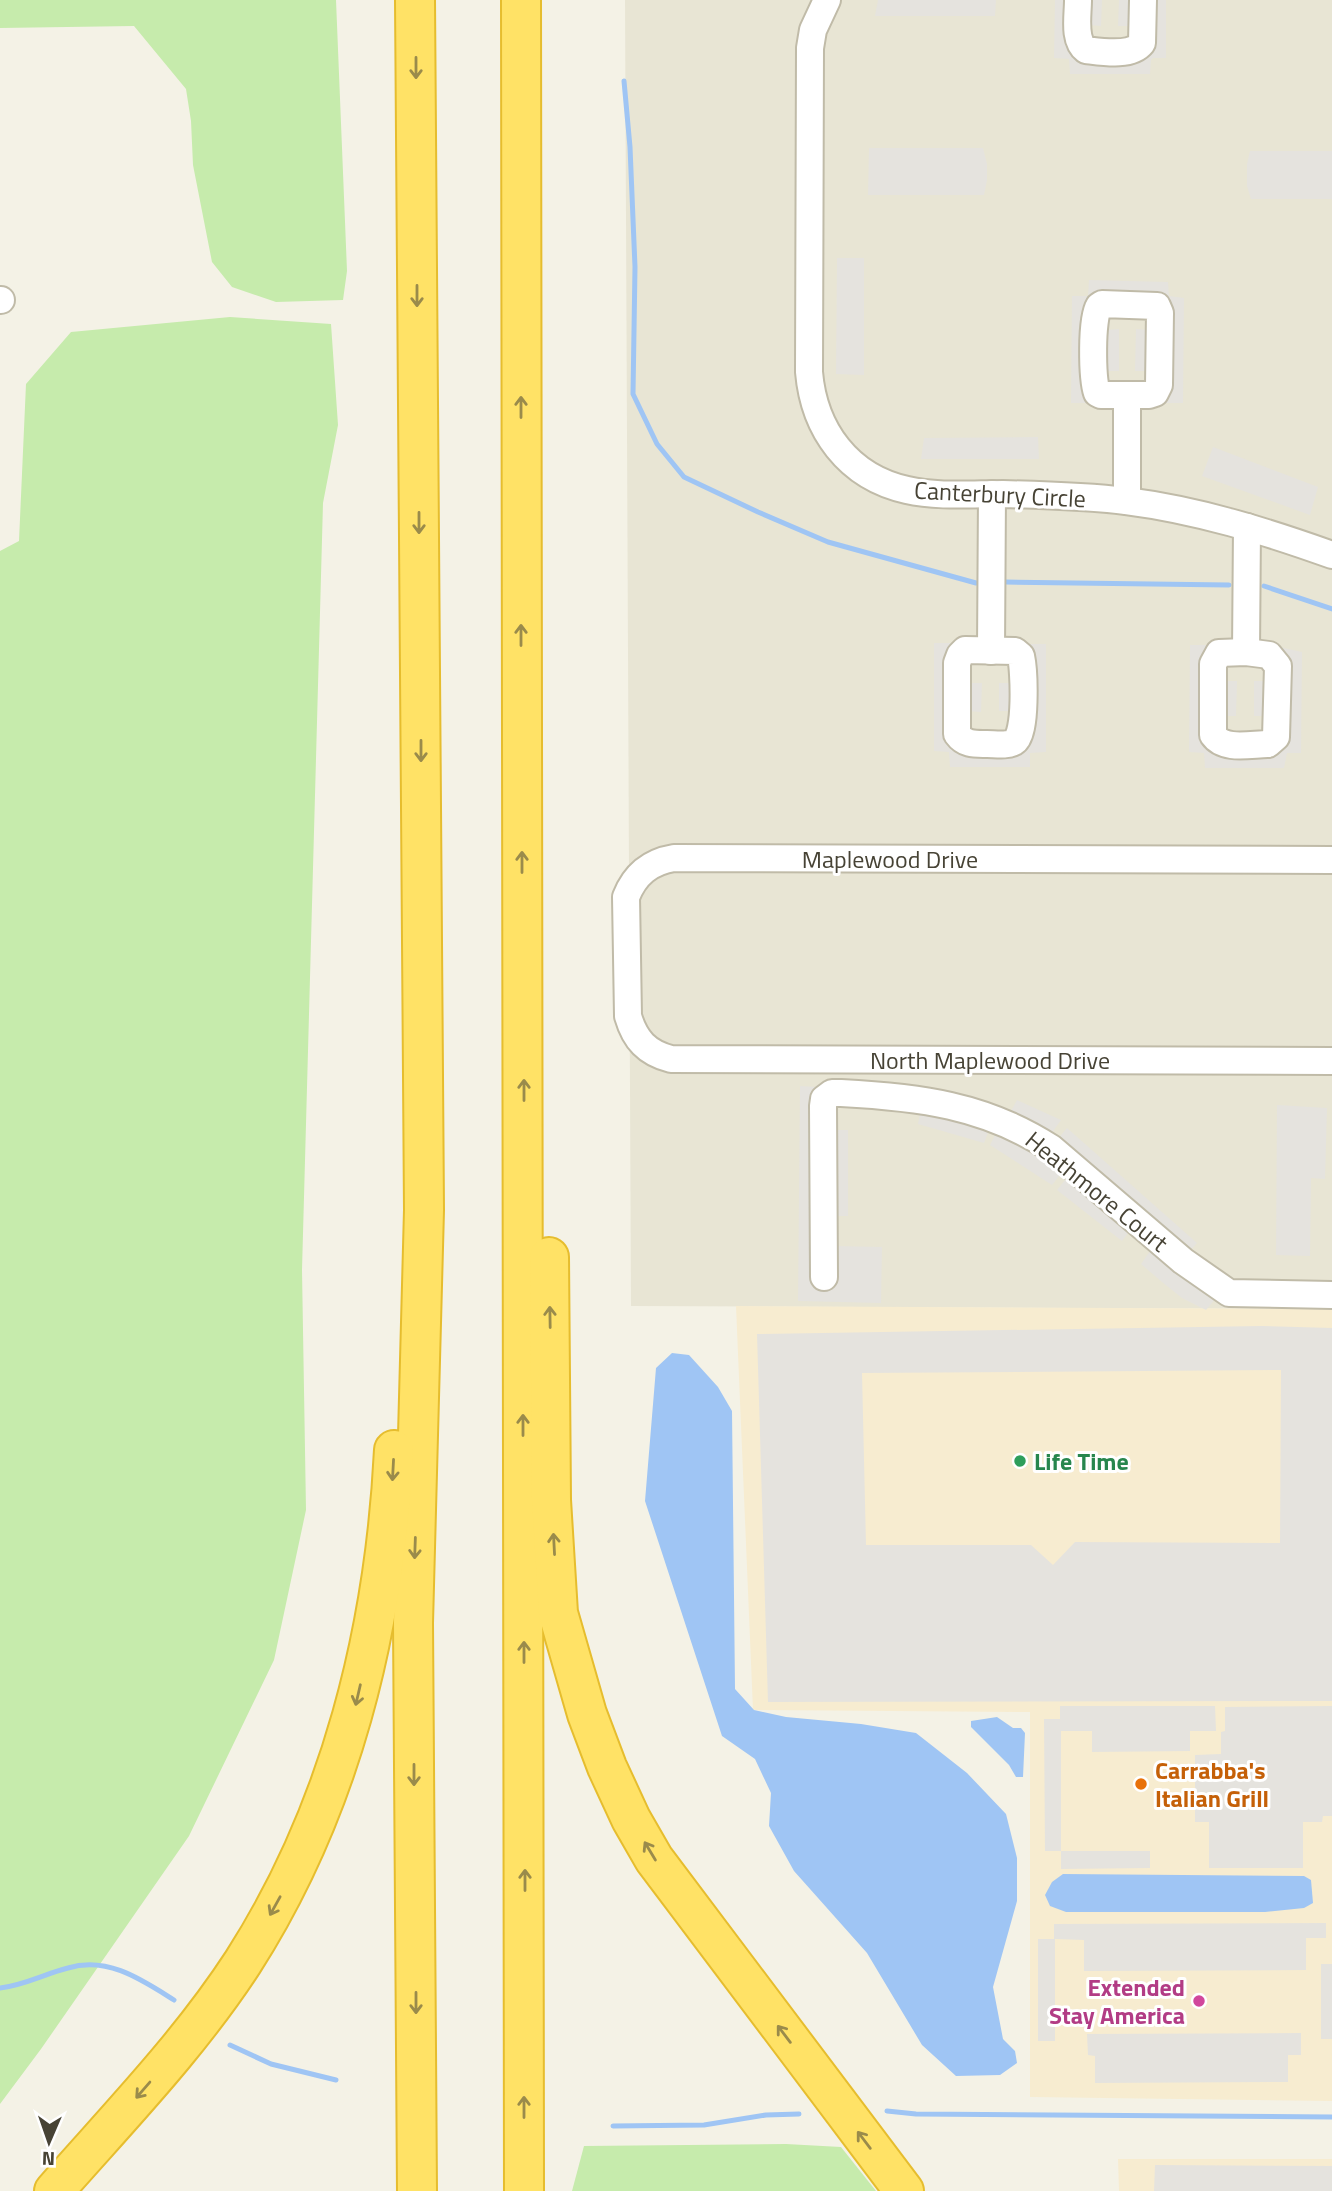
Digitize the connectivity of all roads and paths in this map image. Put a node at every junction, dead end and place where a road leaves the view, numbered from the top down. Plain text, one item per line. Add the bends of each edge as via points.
1 (415, 0) edge
2 (521, 0) edge
3 (827, 0) edge
4 (1078, 0) edge
5 (1143, 0) edge
6 (1127, 396) dead end
7 (992, 494) junction
8 (1127, 501) junction
9 (1247, 527) junction
10 (1332, 555) edge
11 (991, 651) dead end
12 (1246, 652) dead end
13 (1332, 860) edge
14 (649, 1051) joint
15 (1332, 1061) edge
16 (524, 1158) junction
17 (424, 1210) junction
18 (824, 1277) dead end
19 (1332, 1295) edge
20 (54, 2191) edge
21 (417, 2191) edge
22 (524, 2191) edge
23 (904, 2191) edge

1 -> 17 highway
16 -> 2 highway
3 - 7 street, Canterbury Circle via 810,48 809,372 817,411 832,442 880,481 923,493
4 - 5 street via 1079,43 1086,50 1110,52 1134,51 1142,43
6 - 8 street
7 - 8 street, Canterbury Circle
7 - 11 street
8 - 9 street, Canterbury Circle
9 - 10 street, Canterbury Circle
9 - 12 street
13 - 14 street, Maplewood Drive via 660,860 636,877 626,897 628,1016 632,1030
14 - 15 street, North Maplewood Drive via 671,1059
22 -> 16 highway
23 -> 16 highway via 654,1859 631,1819 595,1735 558,1613 551,1500 549,1226
17 -> 20 highway via 402,1274 392,1479 374,1622 335,1773 310,1837 242,1962 202,2020
17 -> 21 highway via 413,1623
18 - 19 street, Heathmore Court via 822,1106 832,1093 841,1093 923,1099 963,1108 1031,1134 1183,1261 1229,1293

